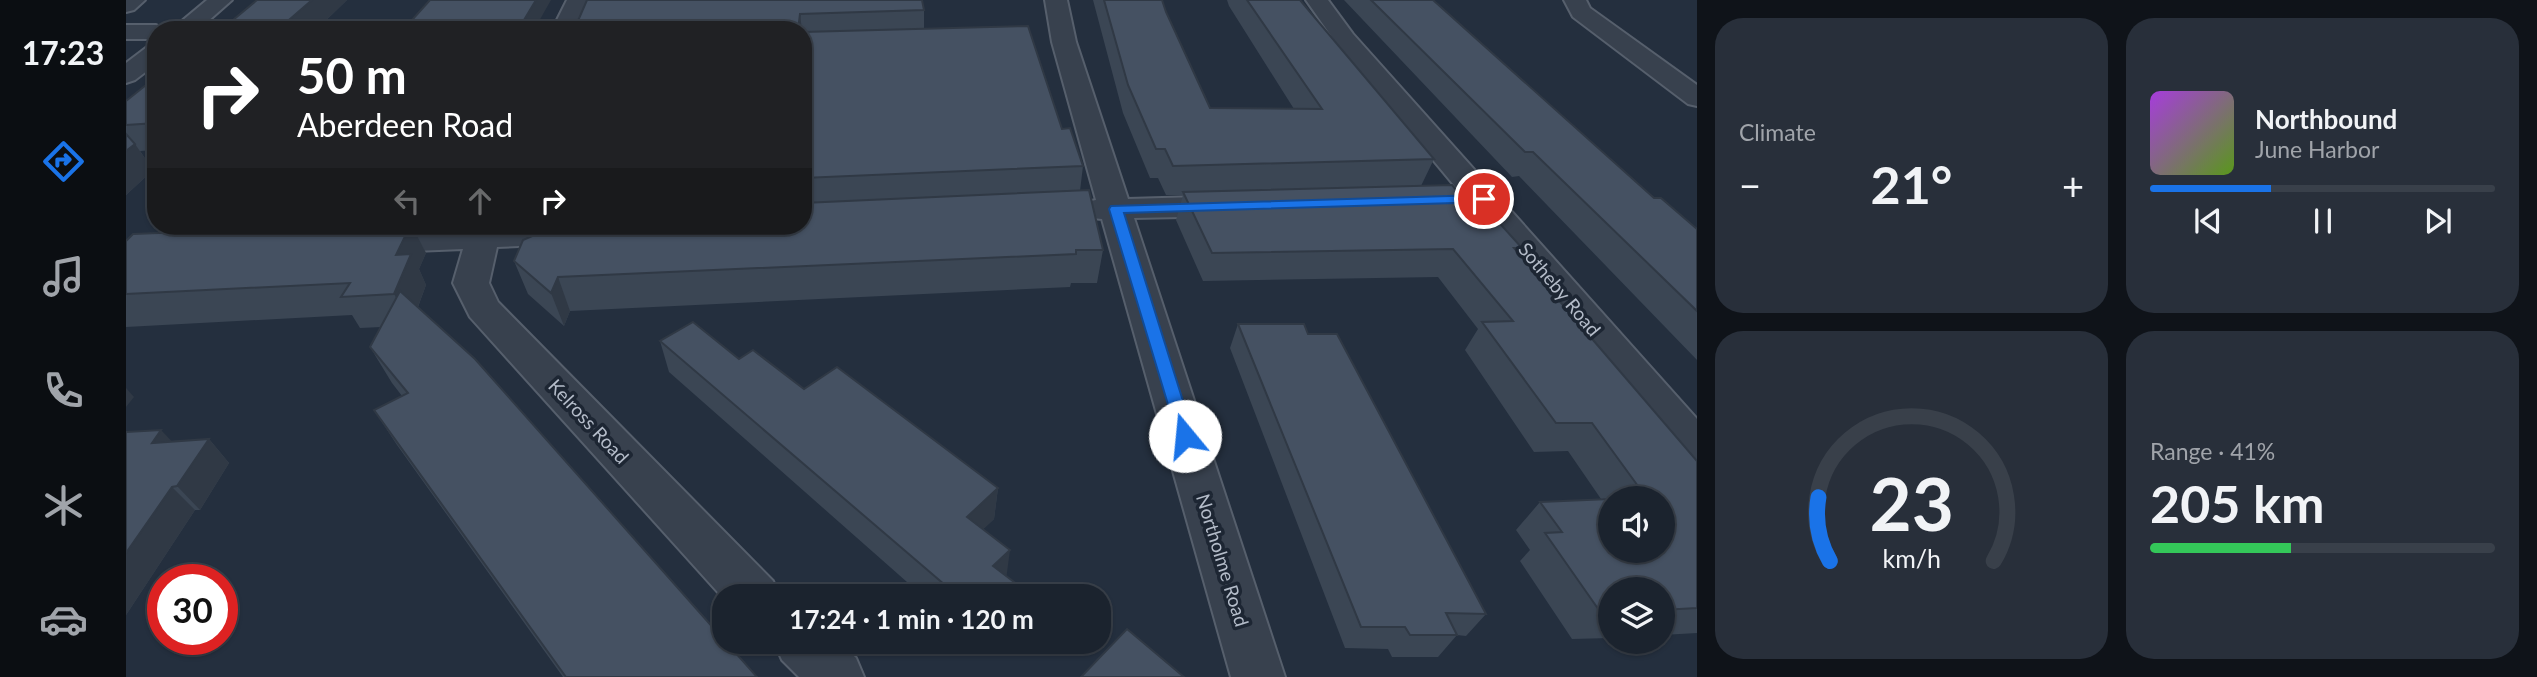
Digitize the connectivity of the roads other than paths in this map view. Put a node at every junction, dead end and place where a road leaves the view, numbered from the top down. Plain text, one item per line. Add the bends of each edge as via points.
1 (134, 0) edge
2 (221, 0) edge
3 (578, 0) edge
4 (1056, 0) edge
5 (1317, 0) edge
6 (1575, 0) edge
7 (126, 5) edge
8 (194, 21) edge
9 (568, 21) edge
10 (126, 32) edge
11 (147, 32) edge
12 (147, 59) edge
13 (126, 75) edge
14 (1697, 98) edge
15 (1484, 199) junction
16 (1374, 202) edge
17 (1263, 205) edge
18 (1116, 209) junction
19 (1063, 211) edge
20 (448, 235) edge
21 (483, 235) edge
22 (330, 245) edge
23 (1697, 448) edge
24 (743, 584) edge
25 (813, 654) edge
26 (837, 677) edge
27 (1258, 677) edge

1 - 7 street
2 - 8 street
3 - 9 street
4 - 18 street, Northolme Road via 1051,43
5 - 15 street, Sotheby Road via 1345,39
6 - 14 street via 1581,12
10 - 11 street
12 - 13 street
15 - 16 street
15 - 23 street, Sotheby Road
17 - 18 street
18 - 19 street
18 - 27 street, Northolme Road
20 - 22 street
21 - 24 street, Kelross Road via 471,283 483,308
25 - 26 street

